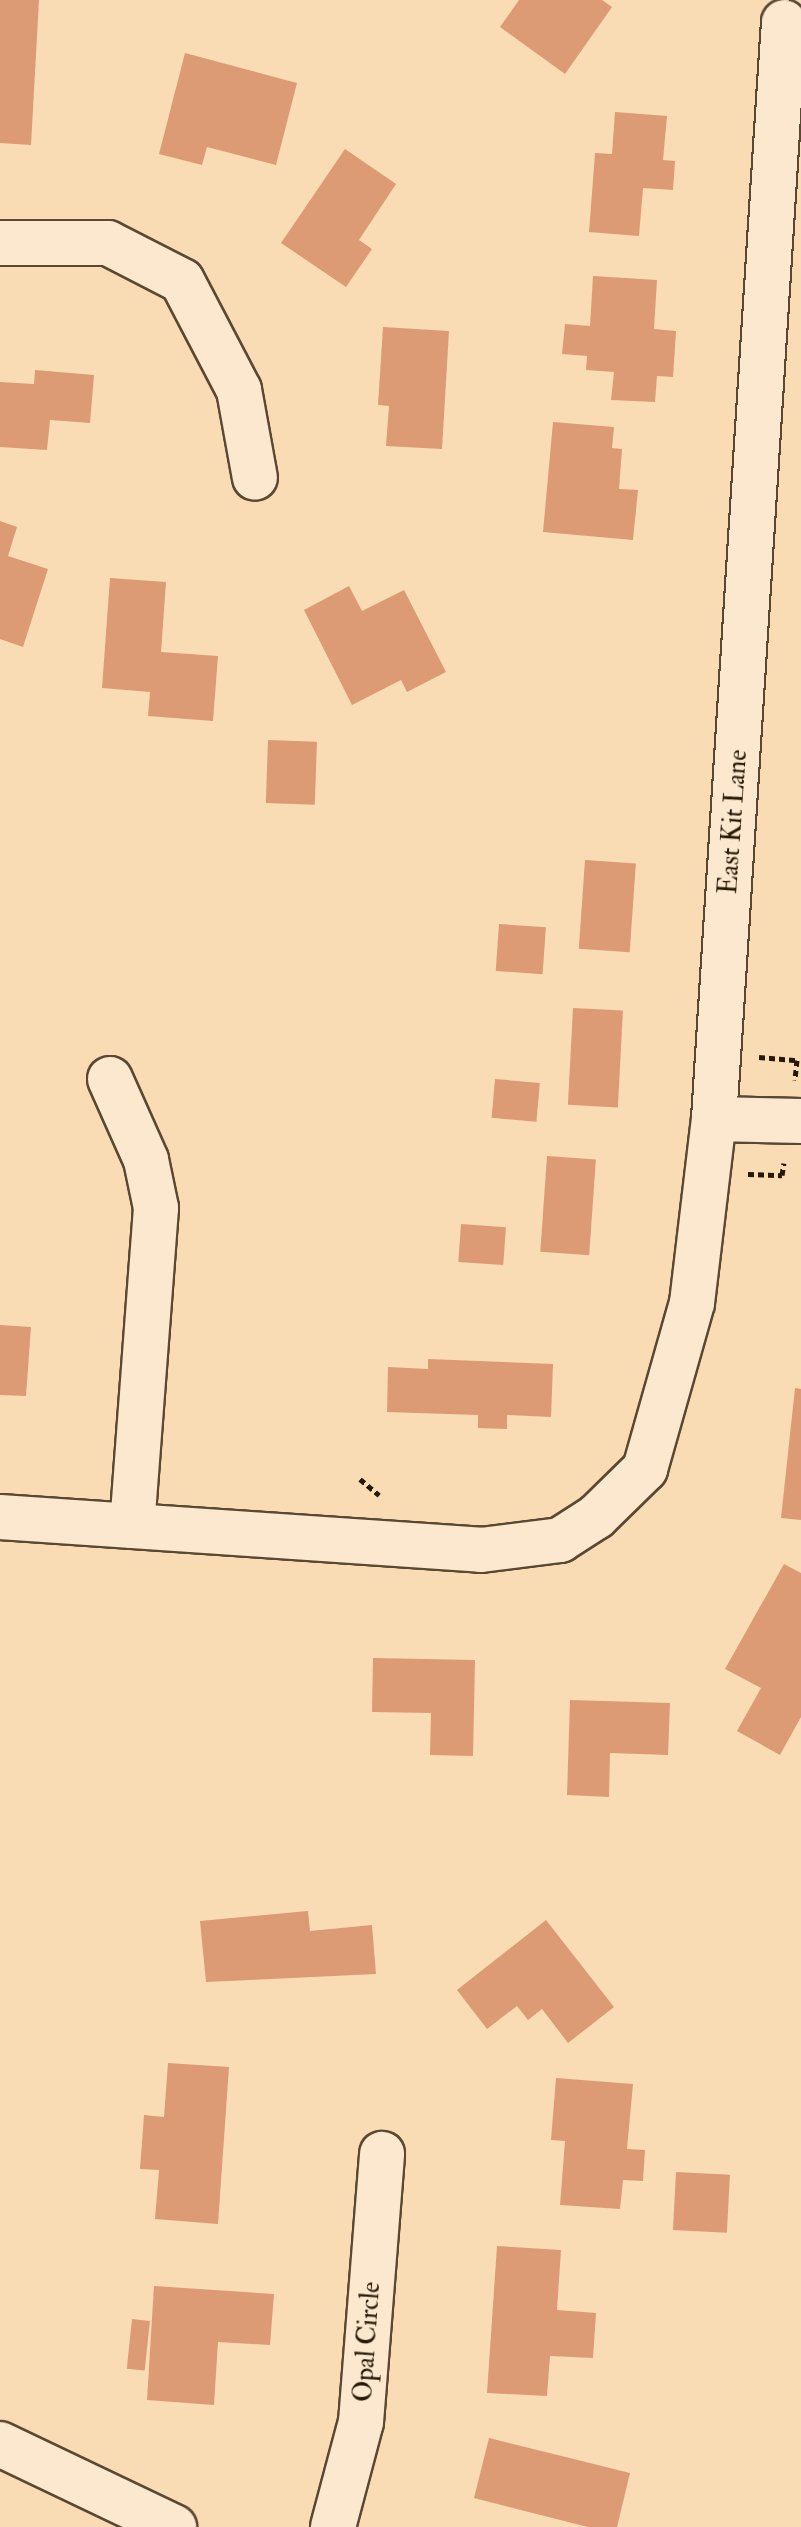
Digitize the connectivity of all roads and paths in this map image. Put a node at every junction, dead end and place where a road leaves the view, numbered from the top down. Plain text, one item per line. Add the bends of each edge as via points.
1 (781, 15) edge
2 (0, 243) edge
3 (255, 478) dead end
4 (758, 1057) dead end
5 (110, 1079) dead end
6 (714, 1119) junction
7 (794, 1120) edge
8 (745, 1174) dead end
9 (360, 1479) dead end
10 (379, 1495) dead end
11 (0, 1517) edge
12 (132, 1526) junction
13 (382, 2154) dead end
14 (0, 2444) edge
15 (174, 2527) edge
16 (333, 2527) edge

1 - 6 street, East Kit Lane
2 - 3 street via 108,243 182,281 239,390
4 - 7 path via 797,1060
5 - 12 street via 146,1160 156,1208
6 - 7 street
6 - 12 street, East Kit Lane via 692,1303 645,1469 596,1517 560,1540 481,1550
7 - 8 path via 782,1175
9 - 10 path
11 - 12 street, East Kit Lane
13 - 16 street, Opal Circle via 361,2422
14 - 15 street

